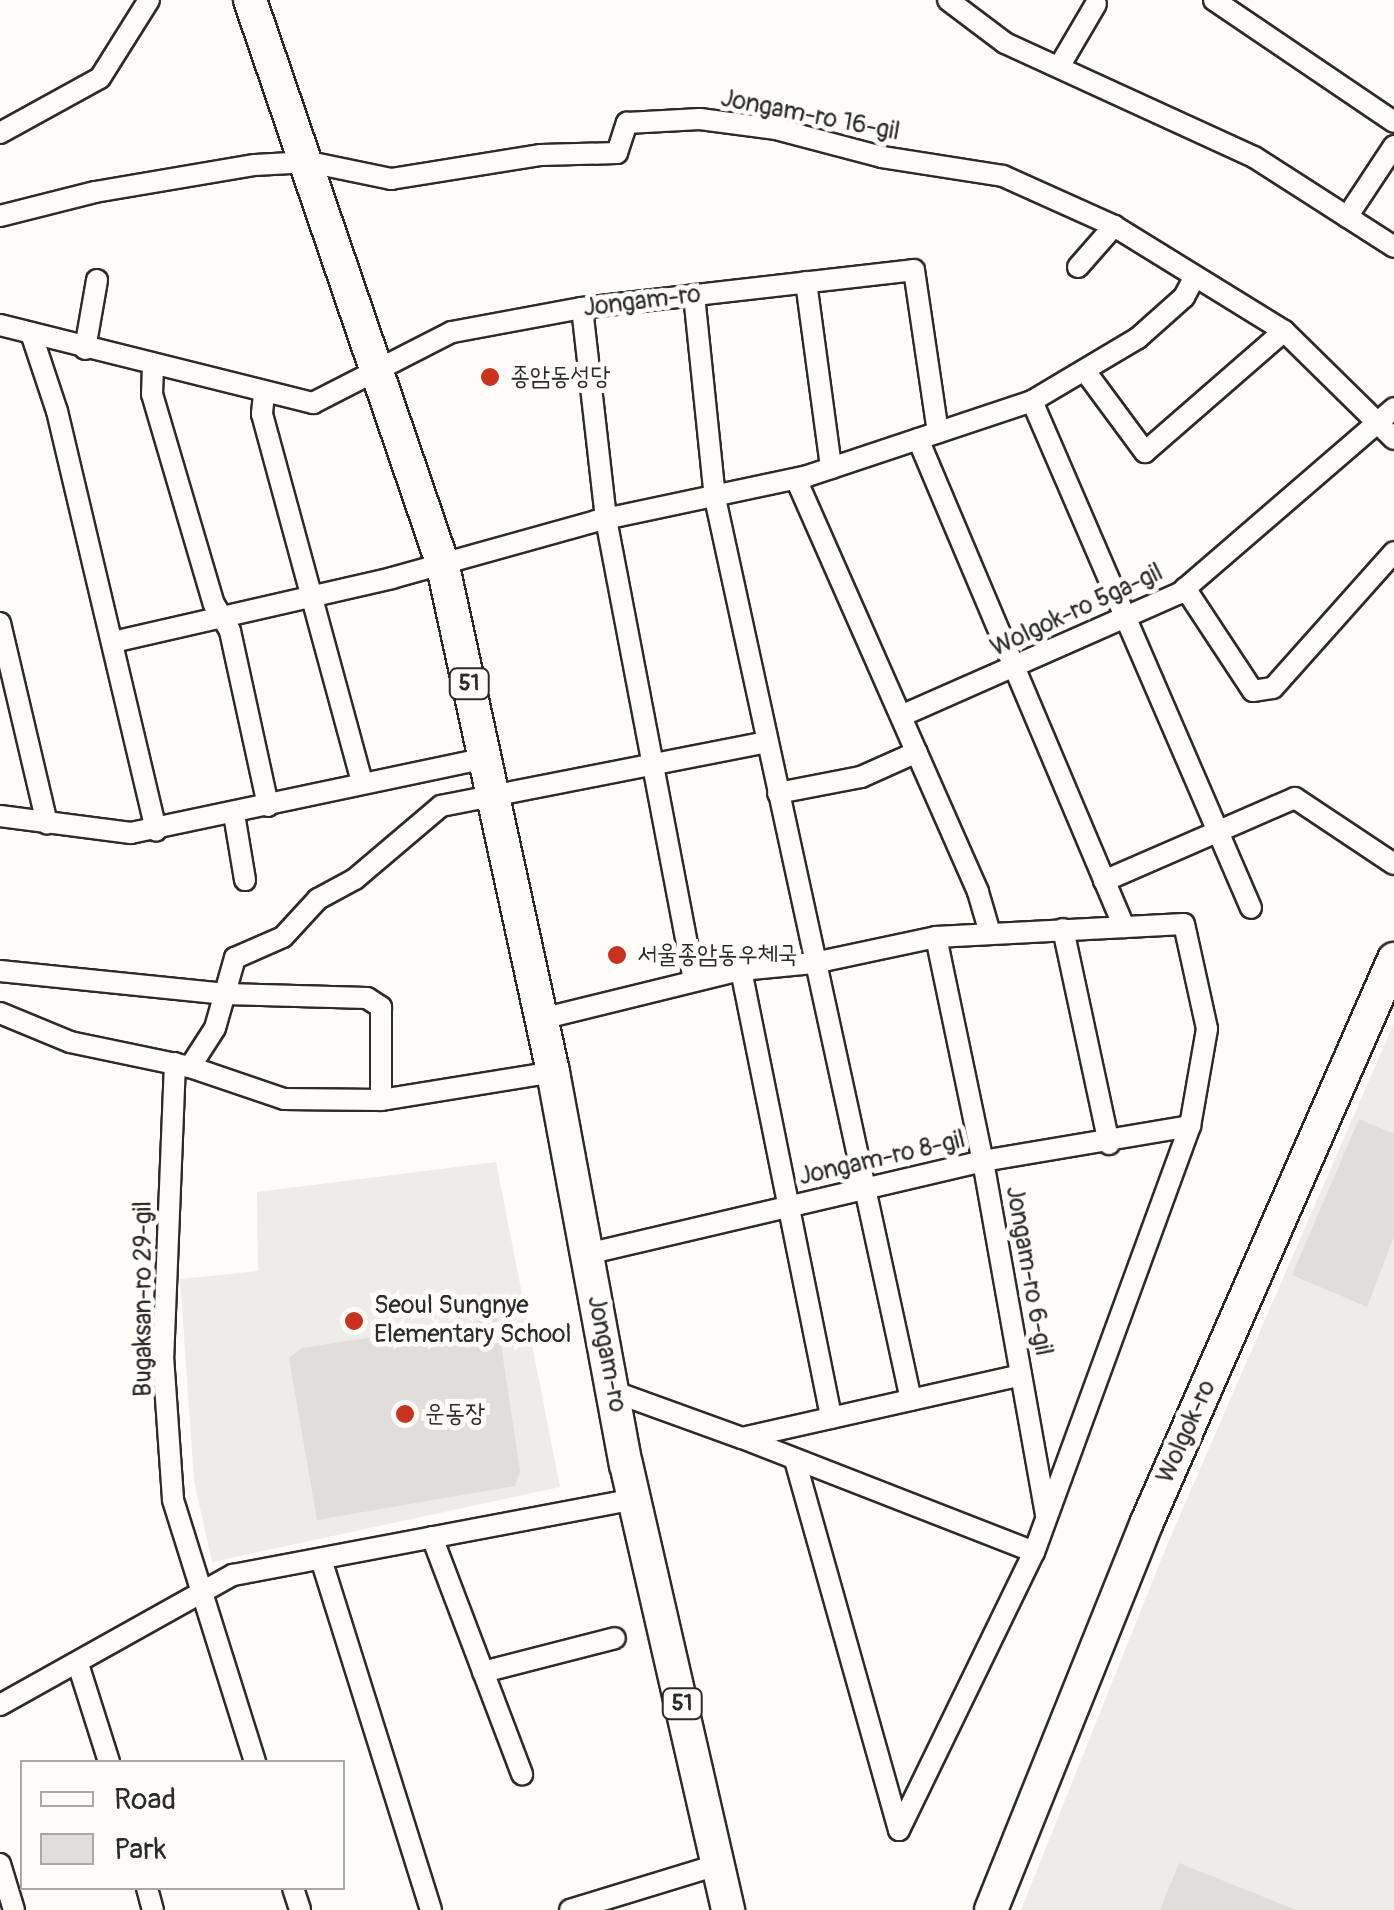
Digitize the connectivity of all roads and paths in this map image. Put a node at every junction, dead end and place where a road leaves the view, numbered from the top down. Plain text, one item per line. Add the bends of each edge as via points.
1 (148, 0) edge
2 (948, 0) edge
3 (1214, 0) edge
4 (252, 1) edge
5 (1096, 4) dead end
6 (1059, 68) junction
7 (1394, 122) edge
8 (0, 132) edge
9 (1394, 146) edge
10 (309, 162) junction
11 (0, 216) edge
12 (1347, 217) junction
13 (1114, 226) junction
14 (1394, 247) edge
15 (1078, 267) dead end
16 (1194, 278) junction
17 (97, 280) dead end
18 (806, 282) junction
19 (694, 296) junction
20 (582, 308) junction
21 (0, 325) edge
22 (1284, 331) junction
23 (32, 333) junction
24 (85, 349) junction
25 (153, 366) junction
26 (377, 366) junction
27 (1085, 371) junction
28 (264, 394) junction
29 (1032, 401) junction
30 (1387, 414) edge
31 (928, 436) junction
32 (1394, 439) edge
33 (831, 468) junction
34 (796, 478) junction
35 (715, 498) junction
36 (606, 519) junction
37 (1394, 552) edge
38 (442, 562) junction
39 (1185, 588) junction
40 (313, 596) junction
41 (221, 616) junction
42 (1124, 620) junction
43 (0, 623) edge
44 (113, 642) junction
45 (1011, 670) junction
46 (902, 716) junction
47 (767, 742) junction
48 (917, 752) junction
49 (486, 758) junction
50 (651, 767) junction
51 (362, 783) junction
52 (778, 792) junction
53 (494, 797) junction
54 (268, 806) junction
55 (234, 814) junction
56 (0, 816) edge
57 (47, 824) junction
58 (156, 830) junction
59 (1218, 831) junction
60 (1394, 864) edge
61 (246, 880) dead end
62 (1104, 881) junction
63 (1252, 908) dead end
64 (1124, 927) junction
65 (1063, 929) junction
66 (990, 932) junction
67 (936, 937) junction
68 (1394, 959) edge
69 (814, 963) junction
70 (741, 970) junction
71 (0, 971) edge
72 (694, 980) junction
73 (226, 994) junction
74 (0, 1013) edge
75 (541, 1019) junction
76 (182, 1065) junction
77 (553, 1072) junction
78 (382, 1100) junction
79 (1190, 1126) junction
80 (1109, 1144) junction
81 (984, 1161) junction
82 (866, 1188) junction
83 (790, 1206) junction
84 (587, 1254) junction
85 (1021, 1375) junction
86 (612, 1391) junction
87 (911, 1400) junction
88 (831, 1418) junction
89 (742, 1438) junction
90 (795, 1458) junction
91 (634, 1499) junction
92 (1046, 1519) junction
93 (432, 1537) junction
94 (1034, 1552) junction
95 (321, 1559) junction
96 (204, 1596) junction
97 (615, 1638) dead end
98 (78, 1664) junction
99 (483, 1672) junction
100 (0, 1705) edge
101 (107, 1760) edge
102 (254, 1760) edge
103 (522, 1774) dead end
104 (0, 1864) edge
105 (720, 1864) junction
106 (14, 1910) edge
107 (431, 1910) edge
108 (570, 1910) edge
109 (728, 1910) edge
110 (990, 1910) edge

1 - 8 street via 100,78
2 - 6 street via 1005,43
3 - 7 street
4 - 10 main road, Jongam-ro / 51
5 - 6 street
6 - 12 street via 1254,157
9 - 12 street
10 - 11 street via 95,192
10 - 13 street, Jongam-ro 16-gil via 391,179 541,156 617,153 626,123 700,119 1003,176
10 - 26 main road, Jongam-ro / 51
12 - 14 street
13 - 15 street
13 - 16 street, Jongam-ro 16-gil
16 - 22 street, Jongam-ro 16-gil
16 - 27 street via 1184,297 1138,338
17 - 24 street
18 - 19 street, Jongam-ro
18 - 31 street, Jongam-ro via 914,270
18 - 33 street
19 - 20 street, Jongam-ro
19 - 35 street
20 - 26 street, Jongam-ro via 452,332
20 - 36 street
21 - 23 street
22 - 27 street via 1145,452
22 - 30 street, Jongam-ro 16-gil
23 - 24 street
23 - 44 street
24 - 25 street
25 - 28 street
25 - 41 street via 152,394
26 - 28 street via 313,402
26 - 38 main road, Jongam-ro / 51
27 - 29 street
28 - 40 street via 262,414
29 - 31 street
29 - 42 street
30 - 32 street, Jongam-ro 16-gil
30 - 39 street, Wolgok-ro 5ga-gil
31 - 33 street
31 - 45 street via 1010,652
33 - 34 street
34 - 35 street
34 - 46 street
35 - 36 street
35 - 47 street
36 - 38 street
36 - 50 street
37 - 39 street via 1273,688 1253,691
38 - 40 street
38 - 49 main road, Jongam-ro / 51
39 - 42 street, Wolgok-ro 5ga-gil
40 - 41 street
40 - 51 street
41 - 44 street
41 - 54 street
42 - 45 street, Wolgok-ro 5ga-gil
42 - 59 street
43 - 57 street
44 - 58 street
45 - 46 street, Wolgok-ro 5ga-gil
45 - 62 street
46 - 48 street
47 - 50 street
47 - 52 street
48 - 52 street via 861,777
48 - 66 street
49 - 51 street
49 - 53 main road, Jongam-ro / 51
50 - 53 street
50 - 72 street
51 - 54 street
52 - 69 street
53 - 73 street via 440,806 355,879 318,898 283,937 234,958
53 - 75 main road, Jongam-ro / 51
54 - 55 street
55 - 58 street
55 - 61 street
56 - 57 street
57 - 58 street
59 - 60 street via 1294,798
59 - 62 street
59 - 63 street
62 - 64 street
64 - 65 street
64 - 79 street via 1184,924 1207,1029
65 - 66 street
65 - 80 street
66 - 67 street
67 - 69 street
67 - 81 street, Jongam-ro 6-gil
68 - 110 main road, Wolgok-ro via 1147,1522
69 - 70 street
69 - 82 street
70 - 72 street
70 - 83 street
71 - 73 street
72 - 75 street
73 - 76 street via 216,1028
73 - 78 street via 367,998 381,1007
74 - 76 street via 70,1042
75 - 77 main road, Jongam-ro / 51
76 - 78 street via 284,1099
76 - 96 street, Bugaksan-ro 29-gil via 164,1356 173,1500
77 - 78 street
77 - 84 main road, Jongam-ro / 51
79 - 80 street, Jongam-ro 8-gil
79 - 92 street
80 - 81 street, Jongam-ro 8-gil
81 - 82 street, Jongam-ro 8-gil
81 - 85 street, Jongam-ro 6-gil
82 - 83 street, Jongam-ro 8-gil
82 - 87 street
83 - 84 street, Jongam-ro 8-gil
83 - 88 street
84 - 86 main road, Jongam-ro / 51
85 - 87 street, Jongam-ro 6-gil
85 - 92 street
86 - 89 street
86 - 91 main road, Jongam-ro / 51
87 - 88 street, Jongam-ro 6-gil
88 - 89 street, Jongam-ro 6-gil
89 - 90 street
90 - 94 street
90 - 94 street via 899,1830
91 - 93 street
91 - 105 main road, Jongam-ro / 51
92 - 94 street
93 - 95 street
93 - 99 street
95 - 96 street via 233,1575
95 - 107 street
96 - 98 street
96 - 102 street, Bugaksan-ro 29-gil
97 - 99 street
98 - 100 street
98 - 101 street
99 - 103 street
104 - 106 street
105 - 108 street
105 - 109 main road, Jongam-ro / 51

